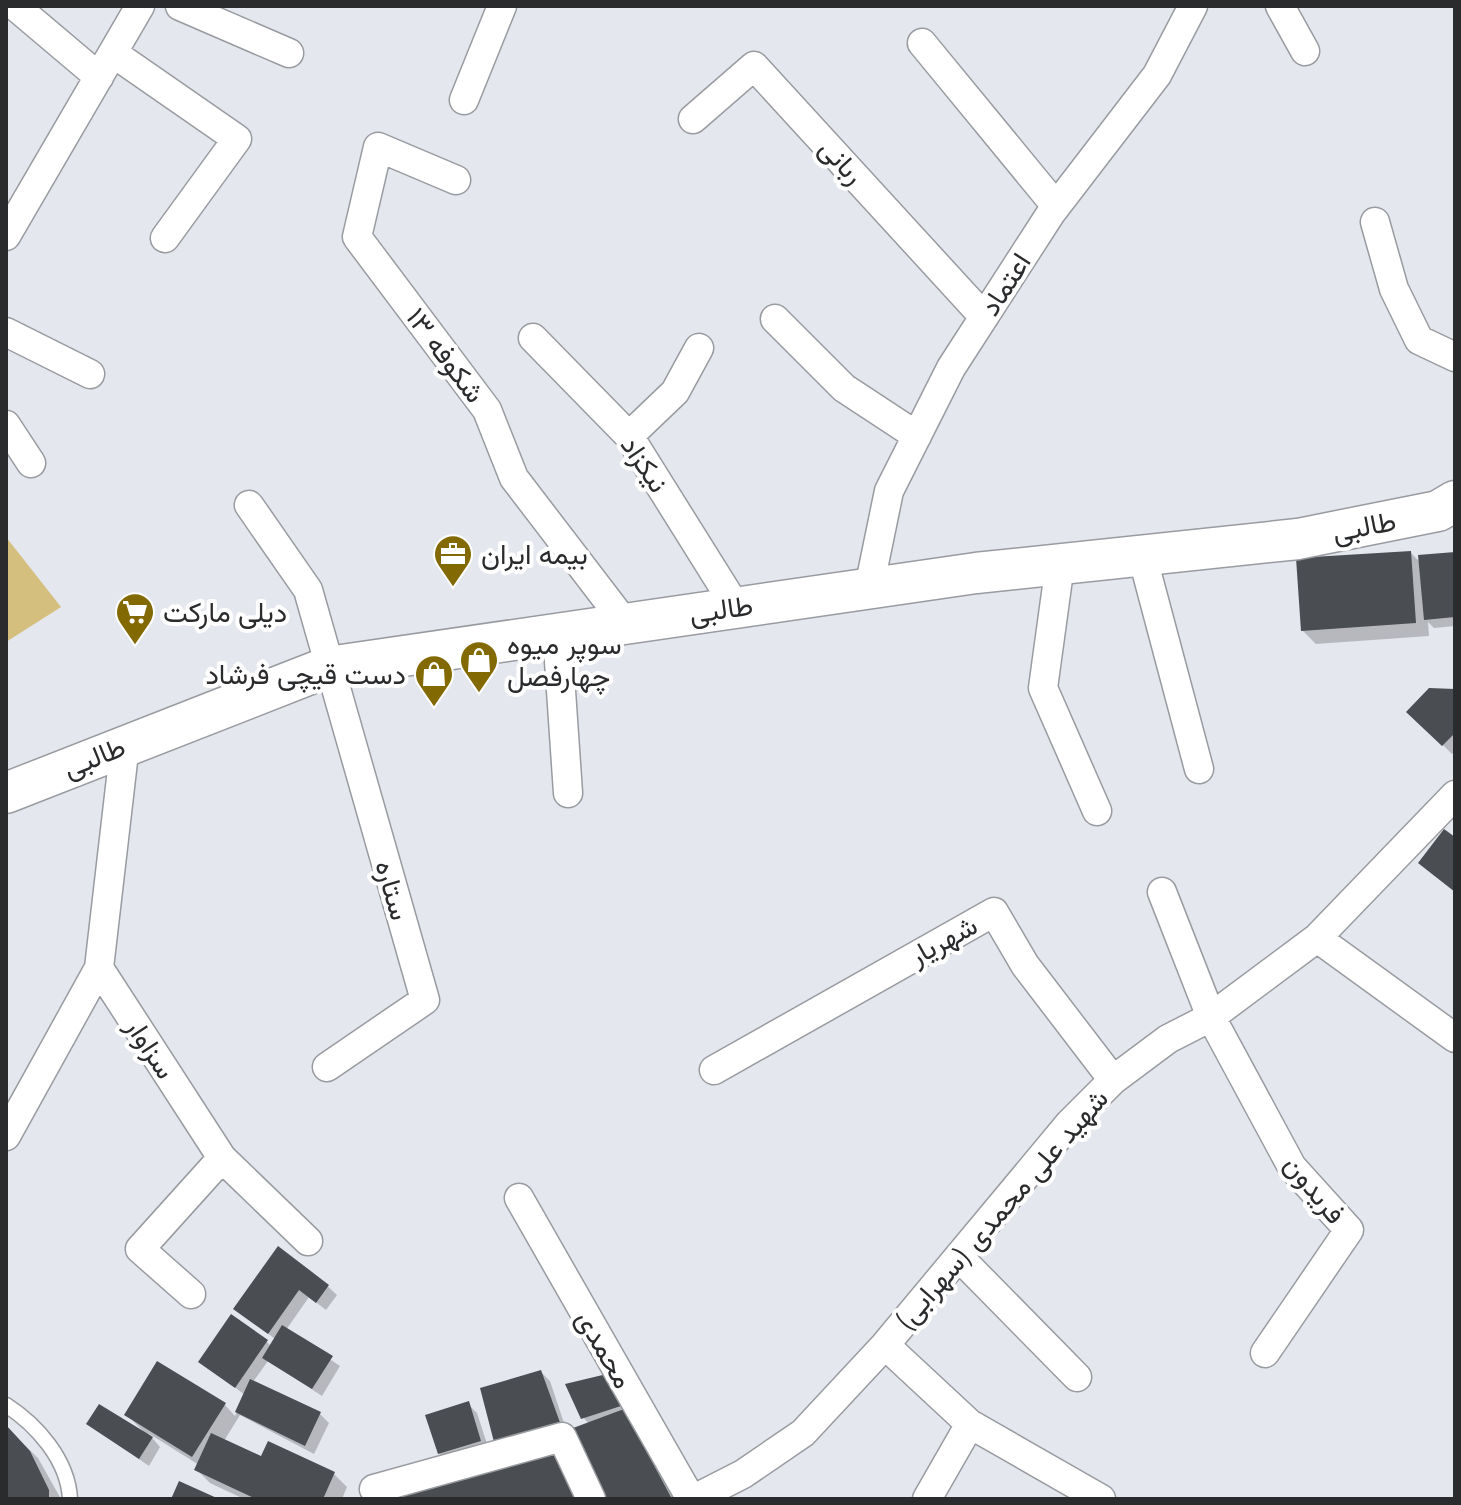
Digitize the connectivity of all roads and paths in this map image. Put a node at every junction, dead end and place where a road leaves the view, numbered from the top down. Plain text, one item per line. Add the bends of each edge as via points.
1 (15, 6) edge
2 (140, 6) edge
3 (180, 6) edge
4 (502, 6) edge
5 (1193, 6) edge
6 (1280, 6) edge
7 (922, 43) dead end
8 (1305, 51) dead end
9 (289, 53) dead end
10 (106, 65) junction
11 (464, 100) dead end
12 (693, 119) dead end
13 (456, 180) dead end
14 (1056, 206) junction
15 (1375, 222) dead end
16 (6, 236) edge
17 (165, 238) dead end
18 (984, 317) junction
19 (775, 319) dead end
20 (6, 332) edge
21 (533, 338) dead end
22 (699, 348) dead end
23 (1455, 357) edge
24 (90, 374) dead end
25 (6, 425) edge
26 (629, 436) junction
27 (917, 436) junction
28 (31, 463) dead end
29 (1455, 501) edge
30 (249, 505) dead end
31 (1142, 555) junction
32 (1060, 564) junction
33 (869, 588) junction
34 (736, 607) junction
35 (625, 623) junction
36 (557, 632) junction
37 (328, 667) junction
38 (125, 744) junction
39 (1199, 769) dead end
40 (6, 793) edge
41 (568, 793) dead end
42 (1455, 795) edge
43 (1097, 811) dead end
44 (1162, 892) dead end
45 (1317, 938) junction
46 (99, 968) junction
47 (1211, 1017) junction
48 (1455, 1038) edge
49 (327, 1067) dead end
50 (714, 1070) dead end
51 (1113, 1080) junction
52 (6, 1136) edge
53 (222, 1158) junction
54 (519, 1198) dead end
55 (308, 1241) dead end
56 (960, 1258) junction
57 (191, 1294) dead end
58 (885, 1345) junction
59 (1265, 1353) dead end
60 (1077, 1377) dead end
61 (6, 1405) edge
62 (970, 1424) junction
63 (374, 1489) dead end
64 (70, 1499) edge
65 (591, 1499) edge
66 (693, 1499) edge
67 (927, 1499) edge
68 (1101, 1499) edge

1 - 10 street
2 - 10 street
3 - 9 street
4 - 11 street
5 - 14 street, اعتماد via 1157,75
6 - 8 street
7 - 14 street
10 - 16 street
10 - 17 street via 237,139
12 - 18 street, ربانی via 754,66
13 - 35 street, شکوفه ۱۳ via 378,147 357,237 487,410 514,478
14 - 18 street, اعتماد
15 - 23 street via 1394,289 1419,340
18 - 27 street, اعتماد
19 - 27 street via 844,388
20 - 24 street
21 - 26 street, نیکزاد
22 - 26 street via 675,392
25 - 28 street
26 - 34 street, نیکزاد
27 - 33 street, اعتماد via 889,491
29 - 31 main road, طالبی via 1438,511 1298,539
30 - 37 street via 308,590
31 - 32 main road, طالبی
31 - 39 street
32 - 33 main road, طالبی
32 - 43 street via 1043,688
33 - 34 main road, طالبی
34 - 35 main road, طالبی
35 - 36 main road, طالبی
36 - 37 main road, طالبی
36 - 41 street
37 - 38 main road, طالبی
37 - 49 street, ستاره via 425,1000
38 - 40 main road, طالبی
38 - 46 street
42 - 45 street, شهید علی محمدی (سهرابی)
44 - 47 street
45 - 47 street, شهید علی محمدی (سهرابی)
45 - 48 street
46 - 52 street
46 - 53 street, سزاوار
47 - 51 street, شهید علی محمدی (سهرابی) via 1168,1039
47 - 59 street, فریدون via 1292,1167 1349,1230
50 - 51 street, شهریار via 994,912 1025,965
51 - 56 street, شهید علی محمدی (سهرابی) via 1069,1124
53 - 55 street, سزاوار
53 - 57 street via 140,1249
54 - 66 street, محمدی
56 - 58 street, شهید علی محمدی (سهرابی)
56 - 60 street
58 - 62 street
58 - 66 street, شهید علی محمدی (سهرابی) via 803,1433 743,1474
61 - 64 lane via 51,1448
62 - 67 street
62 - 68 street
63 - 65 street via 562,1437

